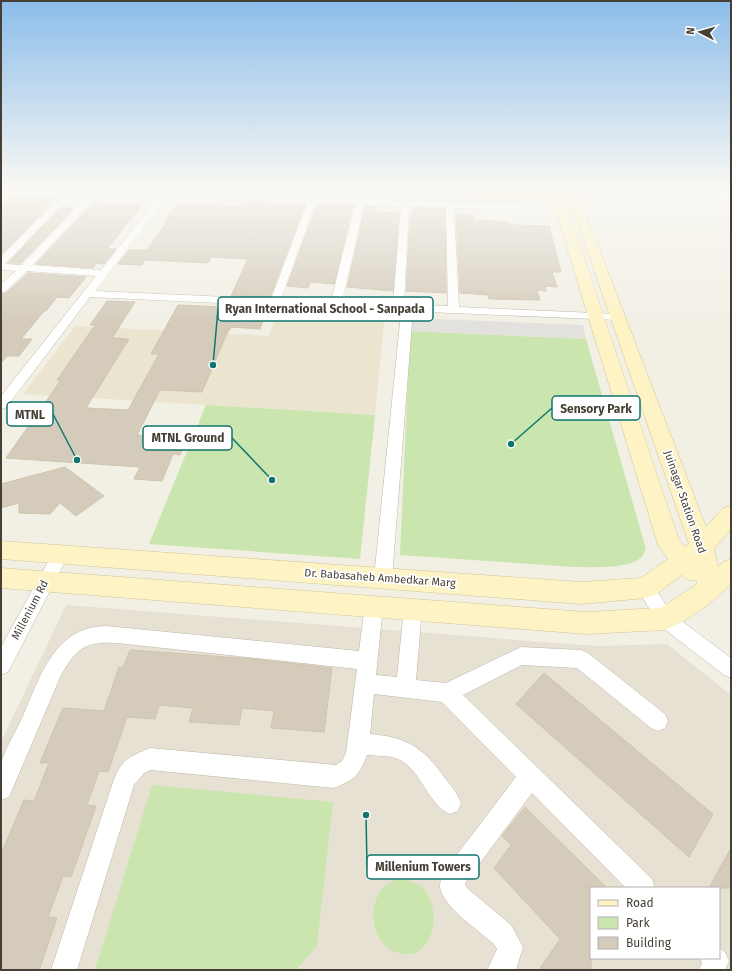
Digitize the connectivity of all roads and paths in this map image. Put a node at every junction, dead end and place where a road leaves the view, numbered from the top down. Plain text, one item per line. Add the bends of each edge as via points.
1 (30, 233) edge
2 (58, 233) edge
3 (134, 233) edge
4 (300, 233) edge
5 (353, 233) edge
6 (404, 233) edge
7 (451, 233) edge
8 (574, 233) edge
9 (582, 233) edge
10 (1, 263) edge
11 (1, 267) edge
12 (25, 268) junction
13 (103, 273) junction
14 (1, 290) edge
15 (88, 294) junction
16 (275, 302) junction
17 (336, 305) junction
18 (398, 308) junction
19 (454, 310) junction
20 (596, 316) junction
21 (618, 317) junction
22 (7, 390) edge
23 (1, 405) edge
24 (731, 514) edge
25 (702, 547) junction
26 (1, 550) edge
27 (61, 554) junction
28 (684, 561) junction
29 (731, 568) edge
30 (1, 578) edge
31 (383, 578) junction
32 (46, 581) junction
33 (646, 588) junction
34 (710, 589) junction
35 (374, 606) junction
36 (413, 610) junction
37 (665, 619) junction
38 (368, 661) junction
39 (1, 666) edge
40 (731, 669) edge
41 (365, 683) junction
42 (406, 688) junction
43 (447, 693) junction
44 (658, 721) dead end
45 (358, 743) junction
46 (531, 776) junction
47 (1, 789) edge
48 (450, 803) dead end
49 (642, 887) edge
50 (714, 959) edge
51 (64, 970) edge
52 (500, 970) edge
53 (712, 970) edge

1 - 10 street
2 - 12 street
3 - 13 street
4 - 16 street
5 - 17 street
6 - 18 street
7 - 19 street
8 - 20 street, Juinagar Station Road
9 - 21 street, Juinagar Station Road
11 - 12 street
12 - 13 street
12 - 14 street
13 - 15 street
15 - 16 street
15 - 22 street
16 - 17 street
17 - 18 street
18 - 19 street
18 - 31 street via 406,323
19 - 20 street
20 - 21 street
20 - 28 street, Juinagar Station Road via 669,545
21 - 25 street, Juinagar Station Road
22 - 23 street
24 - 25 street
25 - 28 street
25 - 34 street, Juinagar Station Road
26 - 27 street, Dr. Babasaheb Ambedkar Marg
27 - 31 street, Dr. Babasaheb Ambedkar Marg
27 - 32 street, Millenium Rd
28 - 33 street
28 - 34 street, Juinagar Station Road
29 - 34 street
30 - 32 street
31 - 33 street, Dr. Babasaheb Ambedkar Marg via 581,593
32 - 35 street
32 - 39 street, Millenium Rd
33 - 37 street
34 - 37 street
35 - 36 street
35 - 38 street
36 - 37 street via 586,623
36 - 42 street
37 - 40 street
38 - 41 street
38 - 47 street via 117,634 86,636 73,644 59,662
41 - 42 street
41 - 45 street
42 - 43 street
43 - 44 street via 521,656 581,660
43 - 46 street
45 - 48 street via 398,748 407,753
45 - 51 street via 352,766 345,773 334,776 150,758 136,765 125,779
46 - 49 street
46 - 52 street via 454,877 452,885 458,897 502,934 510,947 507,960
50 - 53 street via 716,961

